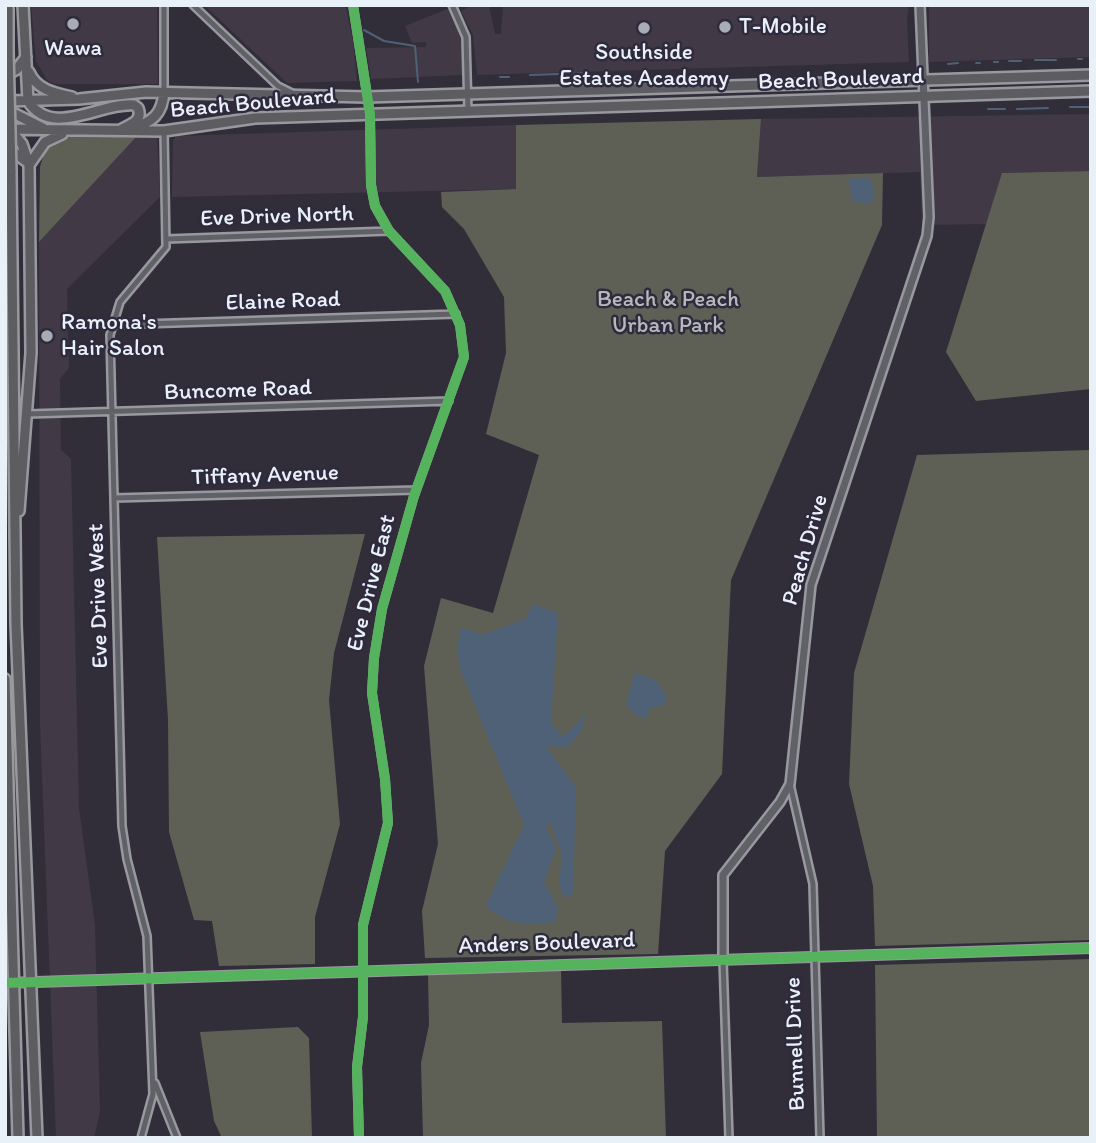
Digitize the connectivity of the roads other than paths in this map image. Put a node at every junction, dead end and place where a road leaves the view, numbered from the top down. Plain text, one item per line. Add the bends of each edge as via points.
1 (8, 5) edge
2 (23, 5) edge
3 (164, 5) edge
4 (193, 5) edge
5 (353, 5) edge
6 (452, 5) edge
7 (920, 5) edge
8 (26, 57) junction
9 (1091, 75) edge
10 (5, 76) edge
11 (922, 80) junction
12 (693, 87) junction
13 (164, 92) junction
14 (1091, 92) edge
15 (468, 93) junction
16 (300, 97) junction
17 (368, 97) junction
18 (923, 97) junction
19 (79, 99) junction
20 (5, 101) edge
21 (28, 101) junction
22 (693, 104) junction
23 (5, 109) edge
24 (468, 111) junction
25 (370, 114) junction
26 (7, 128) edge
27 (55, 131) junction
28 (121, 131) junction
29 (164, 131) junction
30 (90, 132) junction
31 (5, 146) edge
32 (29, 165) junction
33 (389, 231) junction
34 (167, 239) junction
35 (456, 314) junction
36 (111, 325) junction
37 (449, 401) junction
38 (111, 412) junction
39 (28, 414) junction
40 (416, 490) junction
41 (114, 498) junction
42 (15, 551) junction
43 (5, 679) edge
44 (6, 685) edge
45 (19, 685) junction
46 (790, 784) junction
47 (1091, 948) edge
48 (815, 957) junction
49 (723, 960) junction
50 (362, 971) junction
51 (149, 978) junction
52 (10, 982) edge
53 (31, 982) junction
54 (153, 1077) junction
55 (18, 1138) edge
56 (37, 1138) edge
57 (141, 1138) edge
58 (177, 1138) edge
59 (359, 1138) edge
60 (729, 1138) edge
61 (820, 1138) edge

1 - 42 highway, bridge
2 - 8 highway
3 - 13 street
4 - 16 street via 278,86
5 - 17 street, Eve Drive East
6 - 15 street via 466,37
7 - 11 street, Peach Drive
8 - 10 highway
8 - 19 highway via 38,85
8 - 21 highway
9 - 11 highway
11 - 12 highway
11 - 18 street, Peach Drive
12 - 15 highway
12 - 22 street
13 - 16 highway
13 - 19 highway
13 - 28 highway via 158,116
14 - 18 highway, Beach Boulevard
15 - 17 highway
15 - 24 street
16 - 17 highway
17 - 25 street, Eve Drive East
18 - 22 highway, Beach Boulevard
18 - 46 street, Peach Drive via 927,236 811,585
19 - 21 highway
20 - 21 highway
21 - 28 highway via 41,116 61,117 134,105 139,118
22 - 24 highway, Beach Boulevard
23 - 27 highway
24 - 25 highway, Beach Boulevard
25 - 29 highway, Beach Boulevard via 255,118
25 - 33 street, Eve Drive East via 373,195
26 - 27 highway, Beach Boulevard
26 - 32 highway via 22,144
27 - 30 highway, Beach Boulevard
28 - 29 highway, Beach Boulevard
28 - 30 highway, Beach Boulevard
29 - 34 street
30 - 32 highway via 60,134 45,142
31 - 32 highway
32 - 39 highway
33 - 34 street, Eve Drive North
33 - 35 street, Eve Drive East via 439,283
34 - 36 street, Eve Drive West via 163,254 120,302
35 - 36 street, Elaine Road
35 - 37 street, Eve Drive East via 464,356
36 - 38 street, Eve Drive West
37 - 38 street, Buncome Road
37 - 40 street, Eve Drive East
38 - 39 street, Buncome Road
38 - 41 street, Eve Drive West
39 - 42 highway
40 - 41 street, Tiffany Avenue
40 - 50 street, Eve Drive East via 382,609 374,658 372,693 388,823 364,909
41 - 51 street, Eve Drive West via 122,826 146,927
42 - 45 highway
43 - 44 highway
44 - 45 street
44 - 52 highway
45 - 53 highway
46 - 48 street, Bunnell Drive via 811,869
46 - 49 street, Peach Drive via 723,875
47 - 48 street, Anders Boulevard
48 - 49 street, Anders Boulevard
48 - 61 street, Bunnell Drive
49 - 50 street, Anders Boulevard
49 - 60 street, Peach Drive
50 - 51 street, Anders Boulevard
50 - 59 street, Eve Drive East
51 - 53 street, Anders Boulevard
51 - 54 street, Eve Drive West
52 - 53 street, Anders Boulevard
52 - 55 highway
53 - 56 highway
54 - 57 street via 150,1114
54 - 58 street

